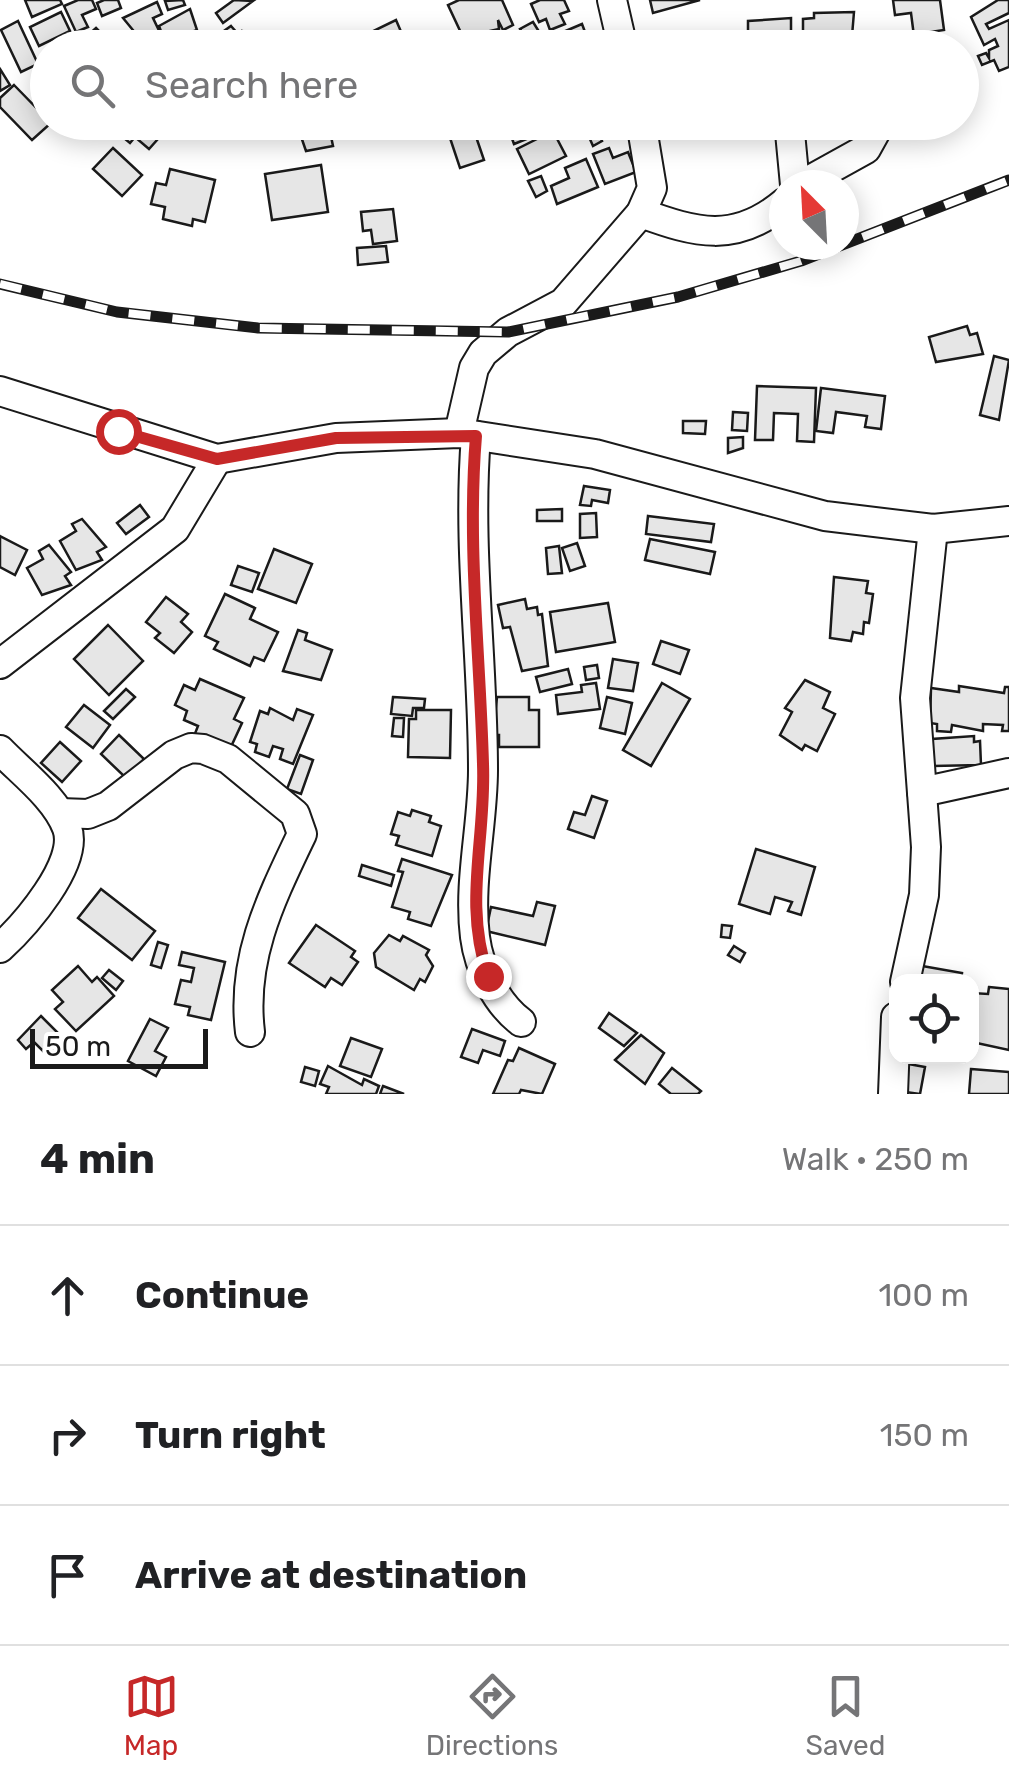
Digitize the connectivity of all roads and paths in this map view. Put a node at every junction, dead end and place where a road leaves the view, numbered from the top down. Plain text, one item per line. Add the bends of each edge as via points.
1 (612, 0) edge
2 (619, 30) edge
3 (644, 140) edge
4 (792, 140) edge
5 (871, 140) edge
6 (796, 170) edge
7 (826, 170) edge
8 (641, 214) junction
9 (769, 215) edge
10 (0, 391) edge
11 (467, 434) junction
12 (217, 459) junction
13 (1009, 521) edge
14 (933, 528) junction
15 (0, 664) edge
16 (0, 750) edge
17 (1009, 773) edge
18 (922, 792) junction
19 (60, 813) junction
20 (0, 948) edge
21 (907, 974) edge
22 (521, 1022) dead end
23 (250, 1032) dead end
24 (894, 1064) edge
25 (892, 1094) edge

1 - 2 street
3 - 8 street via 652,188
4 - 6 street
5 - 7 street
8 - 9 street via 706,234
8 - 11 street via 563,304 483,353 474,368
10 - 12 street
11 - 12 street via 336,438
11 - 14 street via 595,454 826,516
11 - 22 street via 484,764 476,940 499,1001
12 - 15 street via 175,529
13 - 14 street
14 - 18 street via 915,698
16 - 19 street
17 - 18 street
18 - 21 street via 924,894
19 - 20 street via 70,836 64,862 25,925
19 - 23 street via 88,814 108,806 191,748 228,759 295,814 302,834 261,921 250,962
24 - 25 street

